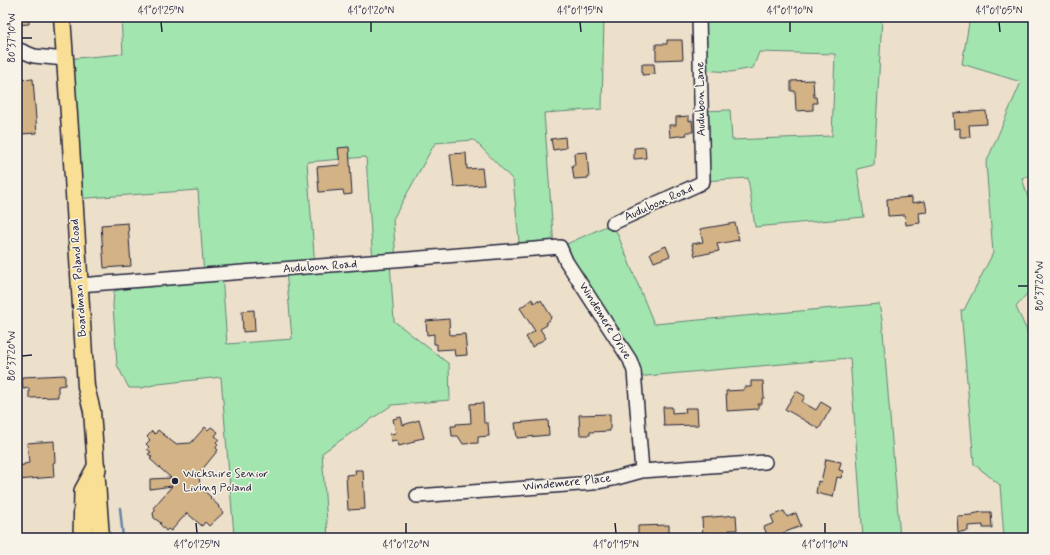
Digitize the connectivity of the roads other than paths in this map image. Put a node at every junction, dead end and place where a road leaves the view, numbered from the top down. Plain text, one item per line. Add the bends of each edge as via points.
1 (62, 17) edge
2 (699, 17) edge
3 (17, 49) edge
4 (65, 59) junction
5 (703, 181) joint
6 (613, 223) dead end
7 (560, 247) joint
8 (80, 285) junction
9 (765, 462) dead end
10 (96, 469) junction
11 (642, 471) junction
12 (417, 496) dead end
13 (83, 538) edge
14 (101, 538) edge

1 - 4 main road, Boardman Poland Road
2 - 5 street, Audubon Lane
3 - 4 street via 34,56
4 - 8 main road, Boardman Poland Road
5 - 6 street, Audubon Road
7 - 8 street, Audubon Road
7 - 11 street, Windemere Drive via 566,261 632,365
8 - 10 main road, Boardman Poland Road via 86,388 92,411
9 - 11 street, Windemere Place
10 - 13 highway via 84,491
10 - 14 main road, Boardman Poland Road
11 - 12 street, Windemere Place via 593,483

